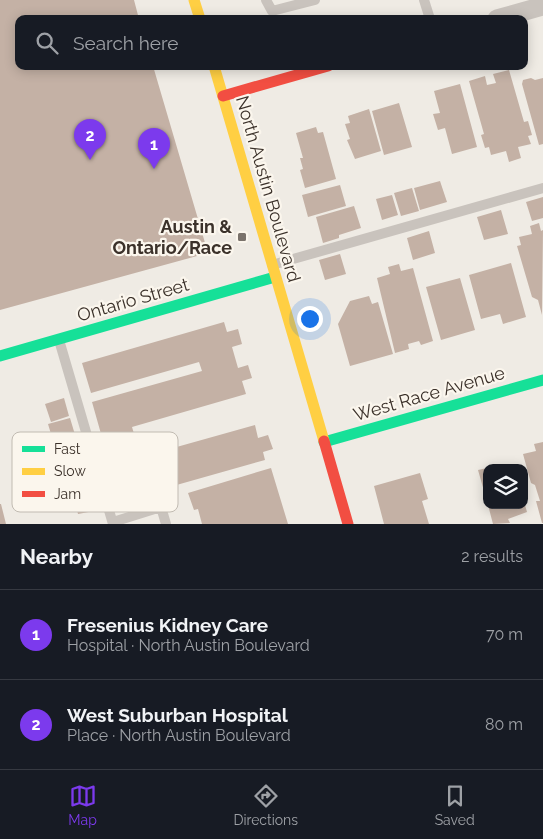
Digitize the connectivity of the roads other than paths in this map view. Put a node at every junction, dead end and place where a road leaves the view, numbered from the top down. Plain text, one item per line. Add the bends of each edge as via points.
1 (194, 0) edge
2 (266, 0) edge
3 (315, 0) edge
4 (424, 0) edge
5 (543, 6) edge
6 (199, 15) edge
7 (429, 15) edge
8 (511, 15) edge
9 (215, 70) edge
10 (314, 70) edge
11 (223, 96) junction
12 (543, 188) edge
13 (274, 271) junction
14 (59, 339) junction
15 (0, 356) edge
16 (543, 380) edge
17 (86, 432) edge
18 (324, 442) junction
19 (146, 512) edge
20 (162, 512) edge
21 (113, 523) edge
22 (166, 524) edge
23 (348, 524) edge

1 - 6 street
2 - 3 lane via 272,11
4 - 7 lane
5 - 8 street
9 - 11 street, North Austin Boulevard
10 - 11 street
11 - 13 street, North Austin Boulevard
12 - 13 lane
13 - 14 street, Ontario Street
13 - 18 street, North Austin Boulevard
14 - 15 street, Ontario Street
14 - 17 lane
16 - 18 street, West Race Avenue
18 - 23 street, North Austin Boulevard
19 - 21 lane
20 - 22 lane

